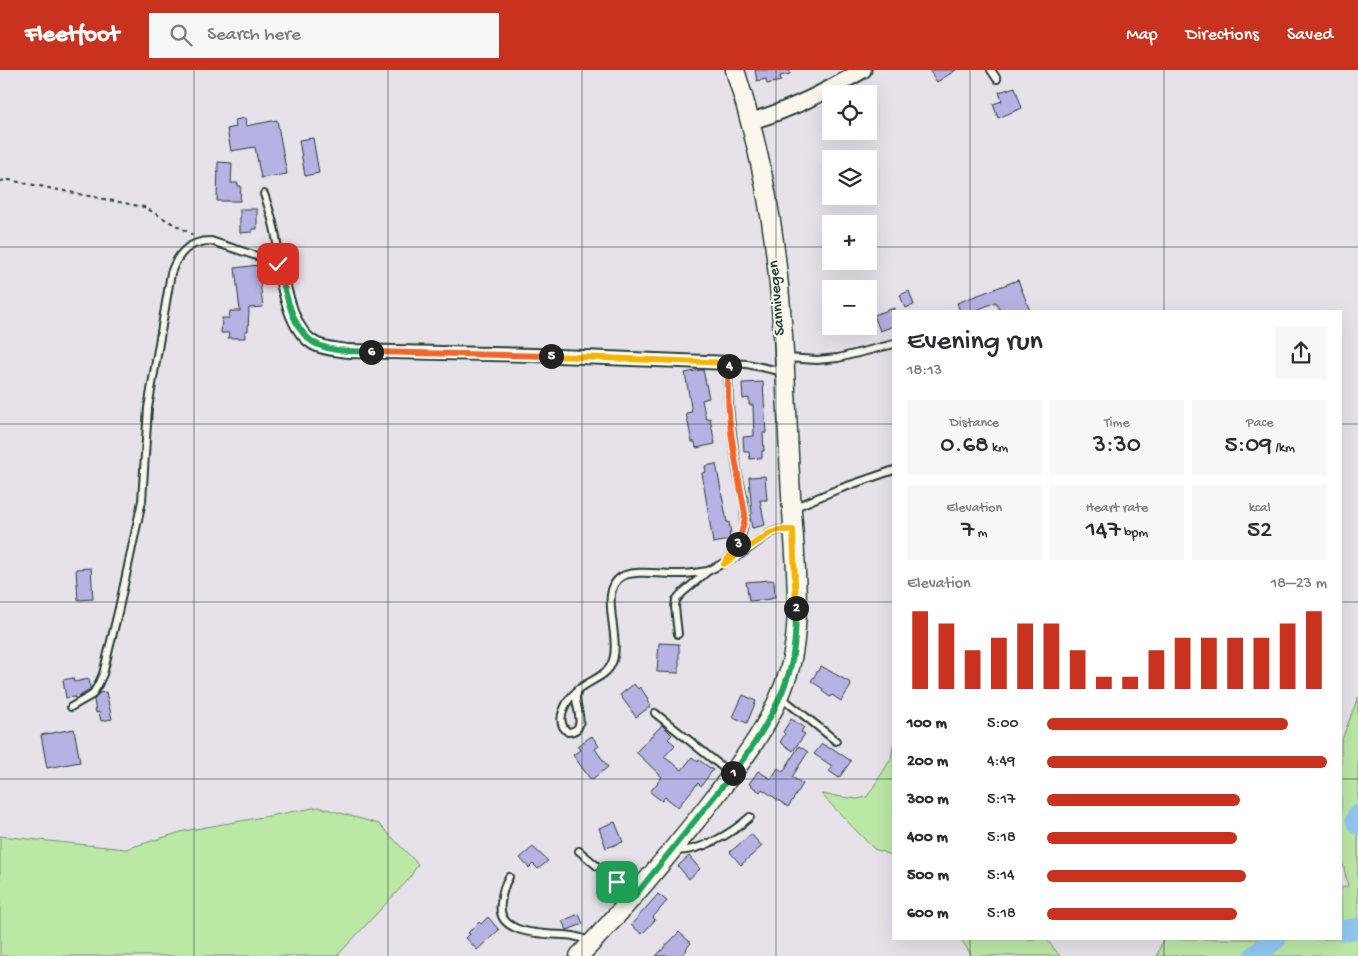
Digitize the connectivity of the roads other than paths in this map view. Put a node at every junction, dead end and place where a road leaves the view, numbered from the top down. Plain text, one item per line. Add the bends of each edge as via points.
1 (736, 70) edge
2 (863, 70) edge
3 (991, 70) edge
4 (996, 80) dead end
5 (751, 121) junction
6 (264, 194) dead end
7 (278, 264) junction
8 (892, 344) edge
9 (729, 363) junction
10 (783, 365) junction
11 (892, 471) edge
12 (791, 508) junction
13 (793, 530) junction
14 (724, 564) junction
15 (708, 571) junction
16 (678, 634) dead end
17 (578, 689) junction
18 (780, 696) junction
19 (71, 707) dead end
20 (655, 713) dead end
21 (836, 741) dead end
22 (732, 775) junction
23 (750, 816) dead end
24 (672, 850) junction
25 (579, 851) dead end
26 (509, 877) dead end
27 (634, 897) junction
28 (592, 942) junction
29 (579, 956) edge

1 - 5 main road, Sannivegen
2 - 5 street via 798,104
3 - 4 lane
5 - 10 main road, Sannivegen via 771,223
6 - 7 lane via 272,215
7 - 9 street via 294,320 307,338 323,348
7 - 19 lane via 220,242 204,241 186,247 179,254 171,272 148,408 142,502 119,608 98,686 92,695
8 - 10 lane via 838,358
9 - 10 lane
9 - 14 lane via 731,433 745,514 740,541
10 - 12 main road, Sannivegen
11 - 12 lane
12 - 13 main road, Sannivegen
13 - 14 lane via 770,533
13 - 18 main road, Sannivegen via 796,632 789,673
14 - 15 lane
15 - 16 lane via 676,600
15 - 17 lane via 622,576 612,588 616,648 611,665
17 - 17 lane via 563,712 563,725 568,732 578,728
18 - 21 lane
18 - 22 main road, Sannivegen via 749,752
20 - 22 lane
22 - 24 main road, Sannivegen
23 - 24 lane via 699,848
24 - 27 main road, Sannivegen
25 - 27 lane
26 - 28 lane via 500,907 505,920 527,932 574,936
27 - 28 main road, Sannivegen
28 - 29 main road, Sannivegen

